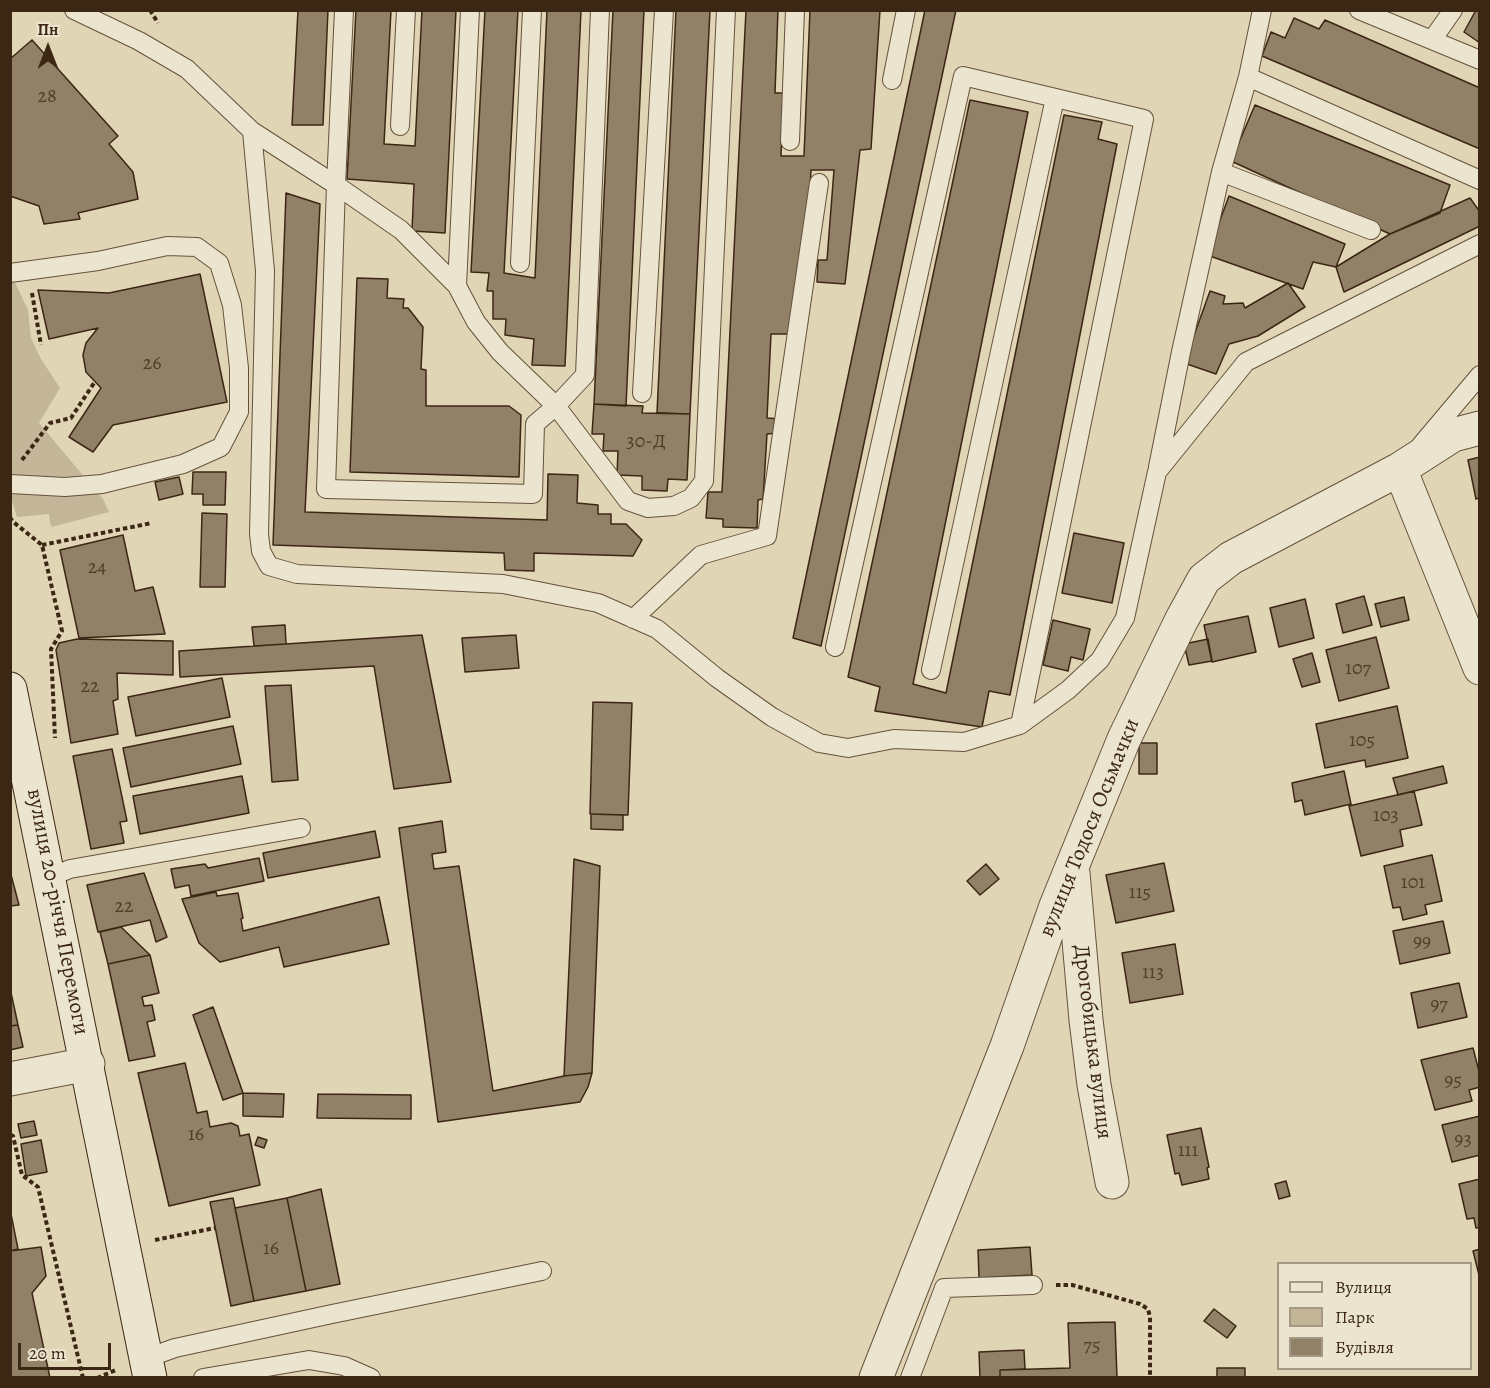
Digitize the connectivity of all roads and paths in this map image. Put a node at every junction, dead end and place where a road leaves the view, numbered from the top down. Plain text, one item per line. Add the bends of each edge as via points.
1 (74, 10) edge
2 (344, 10) edge
3 (406, 10) edge
4 (470, 10) edge
5 (532, 10) edge
6 (600, 10) edge
7 (664, 10) edge
8 (726, 10) edge
9 (795, 10) edge
10 (906, 10) edge
11 (1262, 10) edge
12 (1359, 10) edge
13 (1453, 10) edge
14 (1432, 40) junction
15 (1479, 60) edge
16 (1248, 76) junction
17 (892, 80) dead end
18 (1055, 98) junction
19 (400, 126) dead end
20 (252, 131) junction
21 (790, 141) dead end
22 (1221, 172) junction
23 (1479, 180) edge
24 (819, 183) dead end
25 (336, 185) junction
26 (1371, 230) dead end
27 (1479, 244) edge
28 (520, 263) dead end
29 (19, 272) edge
30 (458, 286) junction
31 (41, 345) dead end
32 (1479, 375) edge
33 (94, 383) dead end
34 (642, 393) dead end
35 (556, 406) junction
36 (1479, 428) edge
37 (17, 466) dead end
38 (1400, 469) junction
39 (1157, 472) junction
40 (10, 484) edge
41 (10, 517) edge
42 (152, 522) dead end
43 (42, 545) junction
44 (633, 619) junction
45 (835, 647) dead end
46 (1479, 668) edge
47 (931, 670) dead end
48 (10, 689) edge
49 (1020, 725) junction
50 (56, 744) dead end
51 (301, 828) dead end
52 (1072, 866) junction
53 (50, 877) junction
54 (88, 1064) junction
55 (10, 1079) edge
56 (10, 1135) edge
57 (1112, 1182) dead end
58 (215, 1228) dead end
59 (151, 1240) dead end
60 (542, 1271) dead end
61 (1033, 1286) joint
62 (148, 1368) edge
63 (83, 1377) edge
64 (203, 1377) edge
65 (371, 1377) edge
66 (876, 1377) edge
67 (910, 1377) edge
68 (1150, 1377) edge

1 - 20 lane via 187,69
2 - 25 lane
3 - 19 lane
4 - 30 lane
5 - 28 lane
6 - 35 lane via 585,375
7 - 34 lane
8 - 35 lane via 704,481 691,498 674,506 648,508 628,501
9 - 21 lane
10 - 17 lane
11 - 16 lane
12 - 14 lane
13 - 14 lane
14 - 15 lane
16 - 22 lane
16 - 23 lane
18 - 45 lane via 963,76
18 - 47 lane
18 - 49 lane via 1144,119
20 - 25 lane
20 - 44 lane via 265,271 259,534 261,551 269,566 297,574 503,584 598,603
22 - 26 lane
22 - 39 lane
24 - 44 lane via 767,536 701,555
25 - 30 lane via 401,230
25 - 35 lane via 326,489 532,494 535,424
27 - 39 lane via 1246,362
29 - 31 path
29 - 40 lane via 167,246 197,247 219,263 232,305 239,412 221,447 183,464 102,483 65,487
30 - 35 lane via 476,322
32 - 38 lane
33 - 37 path via 71,417 50,423
36 - 38 street, вулиця Тодося Осьмачки via 1453,435
38 - 46 street
38 - 52 street, вулиця Тодося Осьмачки via 1232,558 1204,579 1124,739
39 - 49 lane via 1125,618 1100,660 1068,690
41 - 43 path
42 - 43 path
43 - 50 path via 62,631 51,649
44 - 49 lane via 657,629 717,678 819,743 848,748 894,739 964,742
48 - 53 street, вулиця 20-річчя Перемоги
51 - 53 lane via 70,869
52 - 57 street, Дрогобицька вулиця via 1090,1053
52 - 66 street, вулиця Тодося Осьмачки via 1007,1046
53 - 54 street, вулиця 20-річчя Перемоги
54 - 55 street, вулиця 20-річчя Перемоги
54 - 62 street, вулиця 20-річчя Перемоги
56 - 63 path via 22,1175 38,1187
58 - 59 path
60 - 62 lane via 175,1348
61 - 67 lane via 944,1288
61 - 68 path via 1072,1286 1148,1309
64 - 65 lane via 309,1360 344,1366

